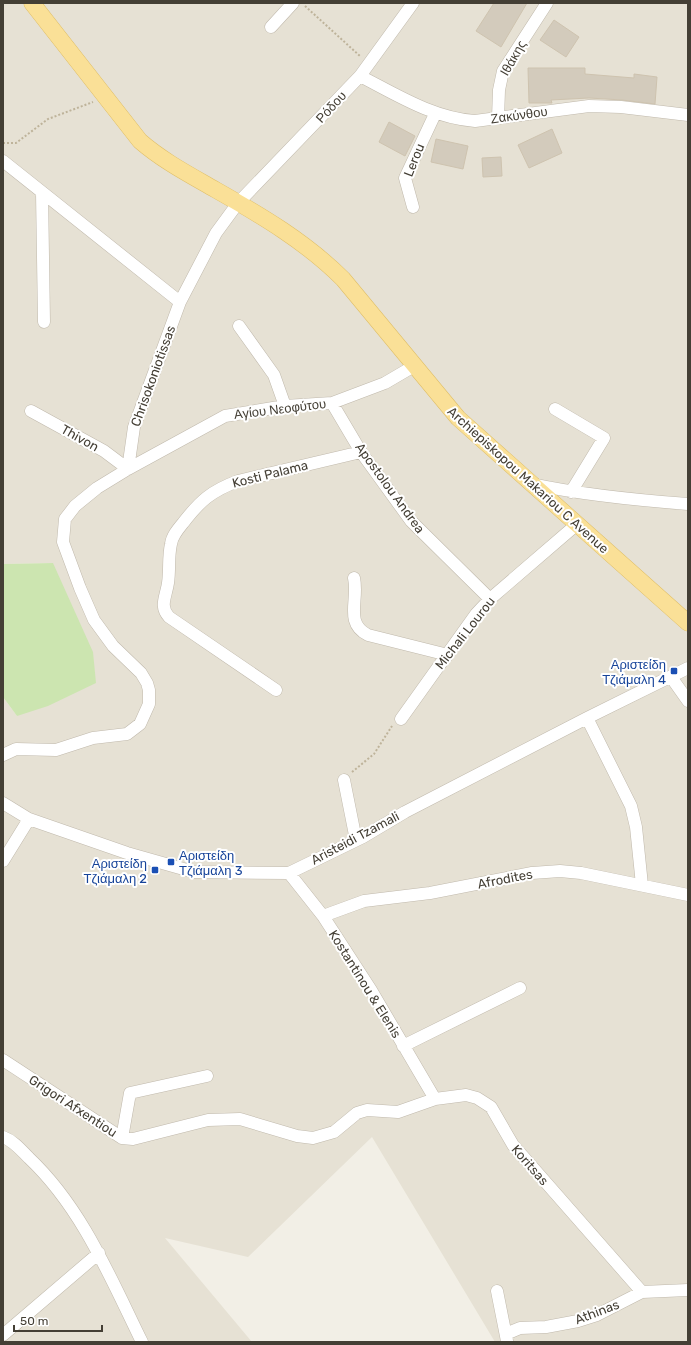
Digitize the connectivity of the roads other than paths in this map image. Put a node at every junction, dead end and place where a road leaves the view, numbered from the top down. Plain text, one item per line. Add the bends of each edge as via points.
1 (32, 3) edge
2 (293, 3) edge
3 (413, 3) edge
4 (547, 3) edge
5 (270, 27) dead end
6 (360, 76) junction
7 (435, 114) junction
8 (688, 115) edge
9 (498, 118) junction
10 (3, 161) edge
11 (42, 192) junction
12 (238, 202) junction
13 (413, 207) dead end
14 (180, 302) junction
15 (44, 322) dead end
16 (239, 326) dead end
17 (414, 366) junction
18 (332, 403) junction
19 (285, 406) junction
20 (555, 409) dead end
21 (31, 411) dead end
22 (361, 452) junction
23 (128, 469) junction
24 (528, 483) junction
25 (571, 492) junction
26 (688, 504) edge
27 (576, 525) junction
28 (354, 578) dead end
29 (490, 599) junction
30 (688, 623) edge
31 (448, 655) junction
32 (688, 668) edge
33 (671, 677) junction
34 (276, 690) dead end
35 (688, 701) edge
36 (587, 718) junction
37 (401, 719) road end
38 (3, 755) edge
39 (344, 780) road end
40 (3, 803) edge
41 (29, 819) junction
42 (356, 840) junction
43 (3, 861) edge
44 (289, 873) junction
45 (642, 885) junction
46 (688, 895) edge
47 (323, 916) junction
48 (520, 988) dead end
49 (403, 1046) junction
50 (3, 1060) edge
51 (207, 1076) dead end
52 (435, 1100) junction
53 (398, 1112) joint
54 (3, 1137) edge
55 (122, 1138) junction
56 (99, 1253) junction
57 (688, 1290) edge
58 (497, 1291) dead end
59 (642, 1292) junction
60 (3, 1335) edge
61 (507, 1338) edge
62 (142, 1342) edge

1 - 12 main road, Archiepiskopou Makariou C Avenue via 132,132 152,151
2 - 5 street
3 - 6 street, Ρόδου
4 - 9 street, Ιθάκης via 503,71
6 - 7 street, Ζακύνθου
6 - 12 street, Ρόδου
7 - 9 street, Ζακύνθου via 475,121
7 - 13 street, Lerou via 405,178
8 - 9 street, Ζακύνθου via 589,106
10 - 11 street
11 - 14 street
11 - 15 street
12 - 14 street, Chrisokoniotissas via 216,233
12 - 17 main road, Archiepiskopou Makariou C Avenue via 269,220 325,261 343,279
14 - 23 street, Chrisokoniotissas via 134,427
16 - 19 street via 274,375
17 - 18 street, Αγίου Νεοφύτου via 385,383
17 - 24 main road, Archiepiskopou Makariou C Avenue via 458,418
18 - 19 street, Αγίου Νεοφύτου
18 - 22 street, Apostolou Andrea
19 - 23 street, Αγίου Νεοφύτου via 225,416
20 - 25 street via 604,438
21 - 23 street, Thivon via 104,451
22 - 29 street, Apostolou Andrea via 411,521
22 - 34 street, Kosti Palama via 225,486 198,504 173,536 169,555 168,584 163,602 166,613
23 - 38 street via 97,488 75,506 65,519 63,542 94,620 113,646 147,683 149,704 145,715 133,731 124,735 93,738 56,750 16,749
24 - 25 street
24 - 27 main road, Archiepiskopou Makariou C Avenue
25 - 26 street
27 - 29 street, Michali Lourou
27 - 30 main road, Archiepiskopou Makariou C Avenue
28 - 31 street via 356,594 353,616 354,623 360,631
29 - 31 street, Michali Lourou via 476,614
31 - 37 street, Michali Lourou
32 - 33 street, Aristeidi Tzamali
33 - 35 street
33 - 36 street, Aristeidi Tzamali
36 - 42 street, Aristeidi Tzamali via 404,812
36 - 45 street via 630,806 636,827
39 - 42 street
40 - 41 street, Aristeidi Tzamali
41 - 43 street
41 - 44 street, Aristeidi Tzamali via 127,853 194,872
42 - 44 street, Aristeidi Tzamali
44 - 47 street, Kostantinou & Elenis
45 - 46 street, Afrodites
45 - 47 street, Afrodites via 560,871 430,893 364,901
47 - 49 street, Kostantinou & Elenis
48 - 49 street
49 - 52 street, Kostantinou & Elenis
50 - 55 street, Grigori Afxentiou
51 - 55 street via 130,1093
52 - 53 street, Koritsas
52 - 59 street, Koritsas via 466,1095 477,1098 490,1107 513,1145
53 - 55 street, Grigori Afxentiou via 367,1110 357,1113 334,1132 313,1138 296,1136 240,1119 208,1120 143,1138
54 - 56 street via 11,1140 51,1179 72,1207
56 - 60 street
56 - 62 street
57 - 59 street, Athinas
58 - 61 street, Athinas
59 - 61 street, Athinas via 597,1315 546,1327 520,1328

